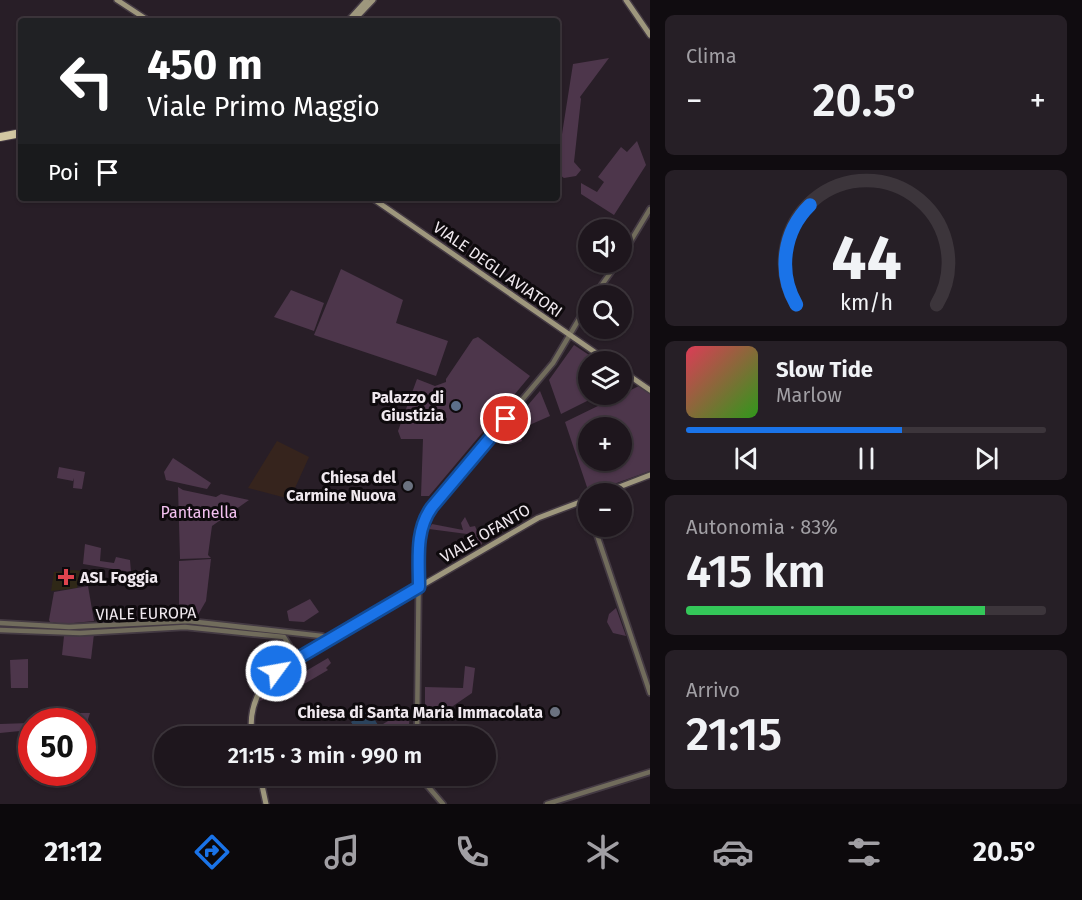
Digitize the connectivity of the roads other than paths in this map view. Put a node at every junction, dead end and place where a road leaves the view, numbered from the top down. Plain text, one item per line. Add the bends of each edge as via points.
1 (117, 0) edge
2 (367, 0) edge
3 (373, 0) edge
4 (626, 0) edge
5 (144, 18) edge
6 (351, 18) edge
7 (356, 18) edge
8 (650, 35) edge
9 (18, 136) edge
10 (0, 139) edge
11 (376, 201) edge
12 (650, 209) edge
13 (632, 239) edge
14 (578, 321) edge
15 (570, 335) junction
16 (593, 351) edge
17 (632, 378) edge
18 (650, 390) edge
19 (650, 475) edge
20 (629, 483) edge
21 (578, 502) edge
22 (598, 537) edge
23 (419, 587) junction
24 (0, 623) edge
25 (0, 630) edge
26 (326, 641) junction
27 (297, 658) junction
28 (650, 693) edge
29 (252, 726) edge
30 (417, 726) edge
31 (650, 772) edge
32 (262, 786) edge
33 (428, 786) edge
34 (266, 804) edge
35 (443, 804) edge
36 (547, 804) edge

1 - 5 main road
2 - 6 main road
3 - 7 main road
4 - 8 main road
9 - 10 highway
11 - 15 main road, VIALE DEGLI AVIATORI
12 - 13 street
14 - 15 street
15 - 16 main road, VIALE DEGLI AVIATORI
15 - 23 street via 553,363 428,512 420,532
17 - 18 main road
19 - 20 main road
21 - 23 main road, VIALE OFANTO via 538,518
22 - 28 street
23 - 26 main road, VIALE OFANTO
23 - 30 street
24 - 26 street, VIALE EUROPA via 69,627 190,621 322,636
25 - 27 street, VIALE EUROPA via 68,633 200,628 284,637
26 - 27 main road, VIALE OFANTO
27 - 29 main road, VIALE OFANTO via 268,678 253,705
31 - 36 street
32 - 34 main road
33 - 35 street

